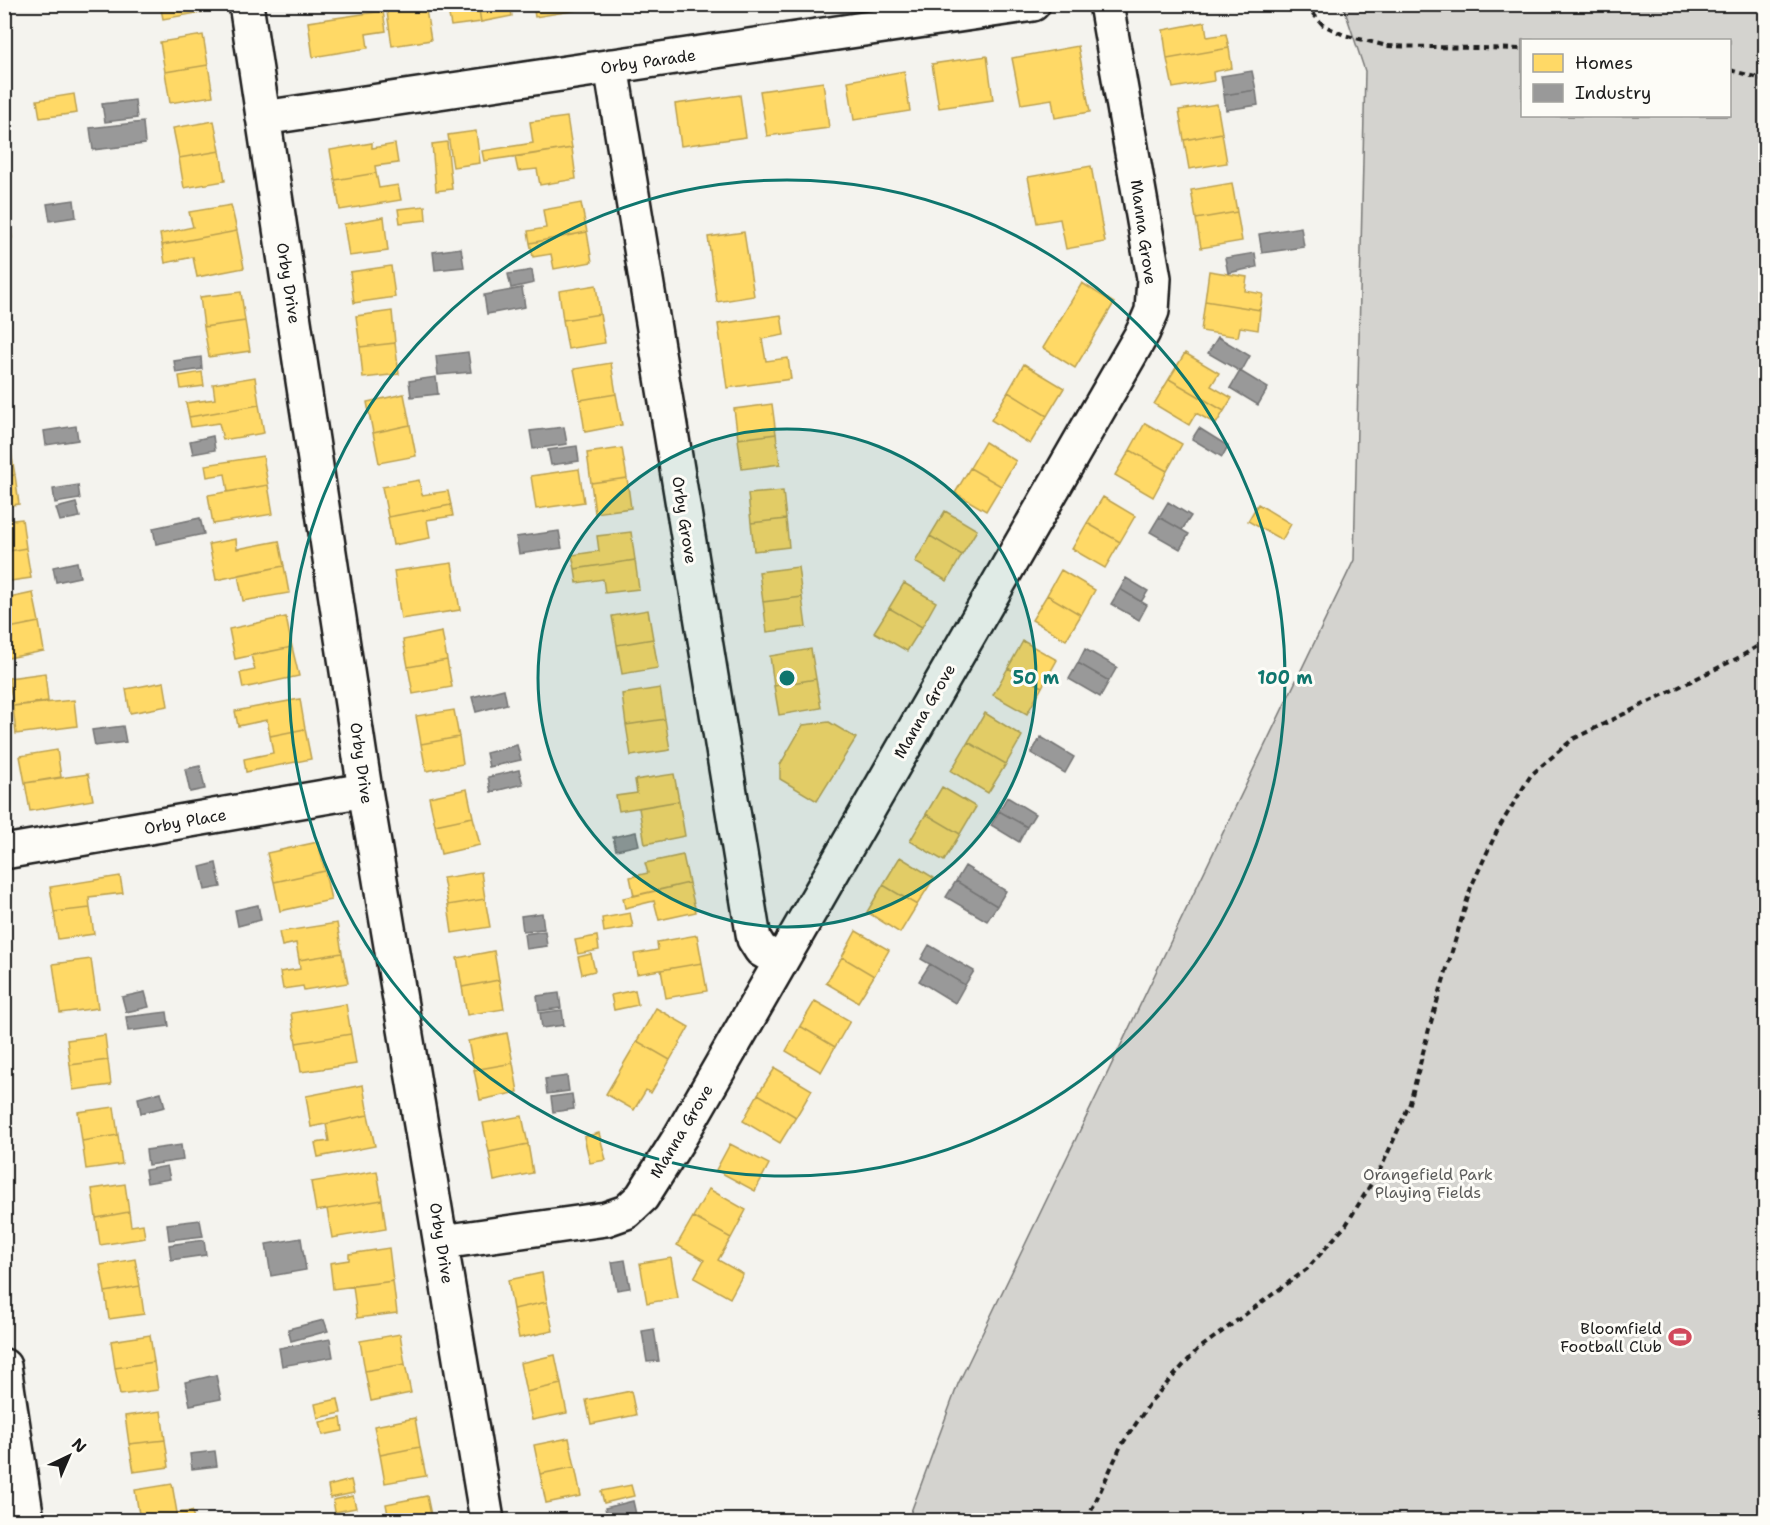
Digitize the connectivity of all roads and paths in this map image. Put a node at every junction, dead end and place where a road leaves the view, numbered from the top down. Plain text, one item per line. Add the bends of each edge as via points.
1 (246, 4) edge
2 (1033, 4) edge
3 (1106, 4) edge
4 (1308, 4) edge
5 (1521, 49) edge
6 (611, 66) junction
7 (1731, 70) edge
8 (1766, 80) edge
9 (263, 118) junction
10 (1766, 641) edge
11 (365, 790) junction
12 (4, 852) edge
13 (780, 961) junction
14 (442, 1242) junction
15 (4, 1366) edge
16 (27, 1521) edge
17 (487, 1521) edge
18 (1087, 1521) edge

1 - 9 street, Orby Drive
2 - 6 street, Orby Parade
3 - 13 street, Manna Grove via 1154,278 1152,311
4 - 5 path via 1323,25 1387,46
6 - 9 street, Orby Parade
6 - 13 street, Orby Grove via 754,939 761,950
7 - 8 path
9 - 11 street, Orby Drive
10 - 18 path via 1573,739 1531,775 1498,829 1471,887 1410,1103 1382,1166 1346,1225 1307,1269 1197,1350 1152,1400 1121,1446
11 - 12 street, Orby Place
11 - 14 street, Orby Drive
13 - 14 street, Manna Grove via 680,1137 642,1197 626,1212
14 - 17 street, Orby Drive
15 - 16 street

